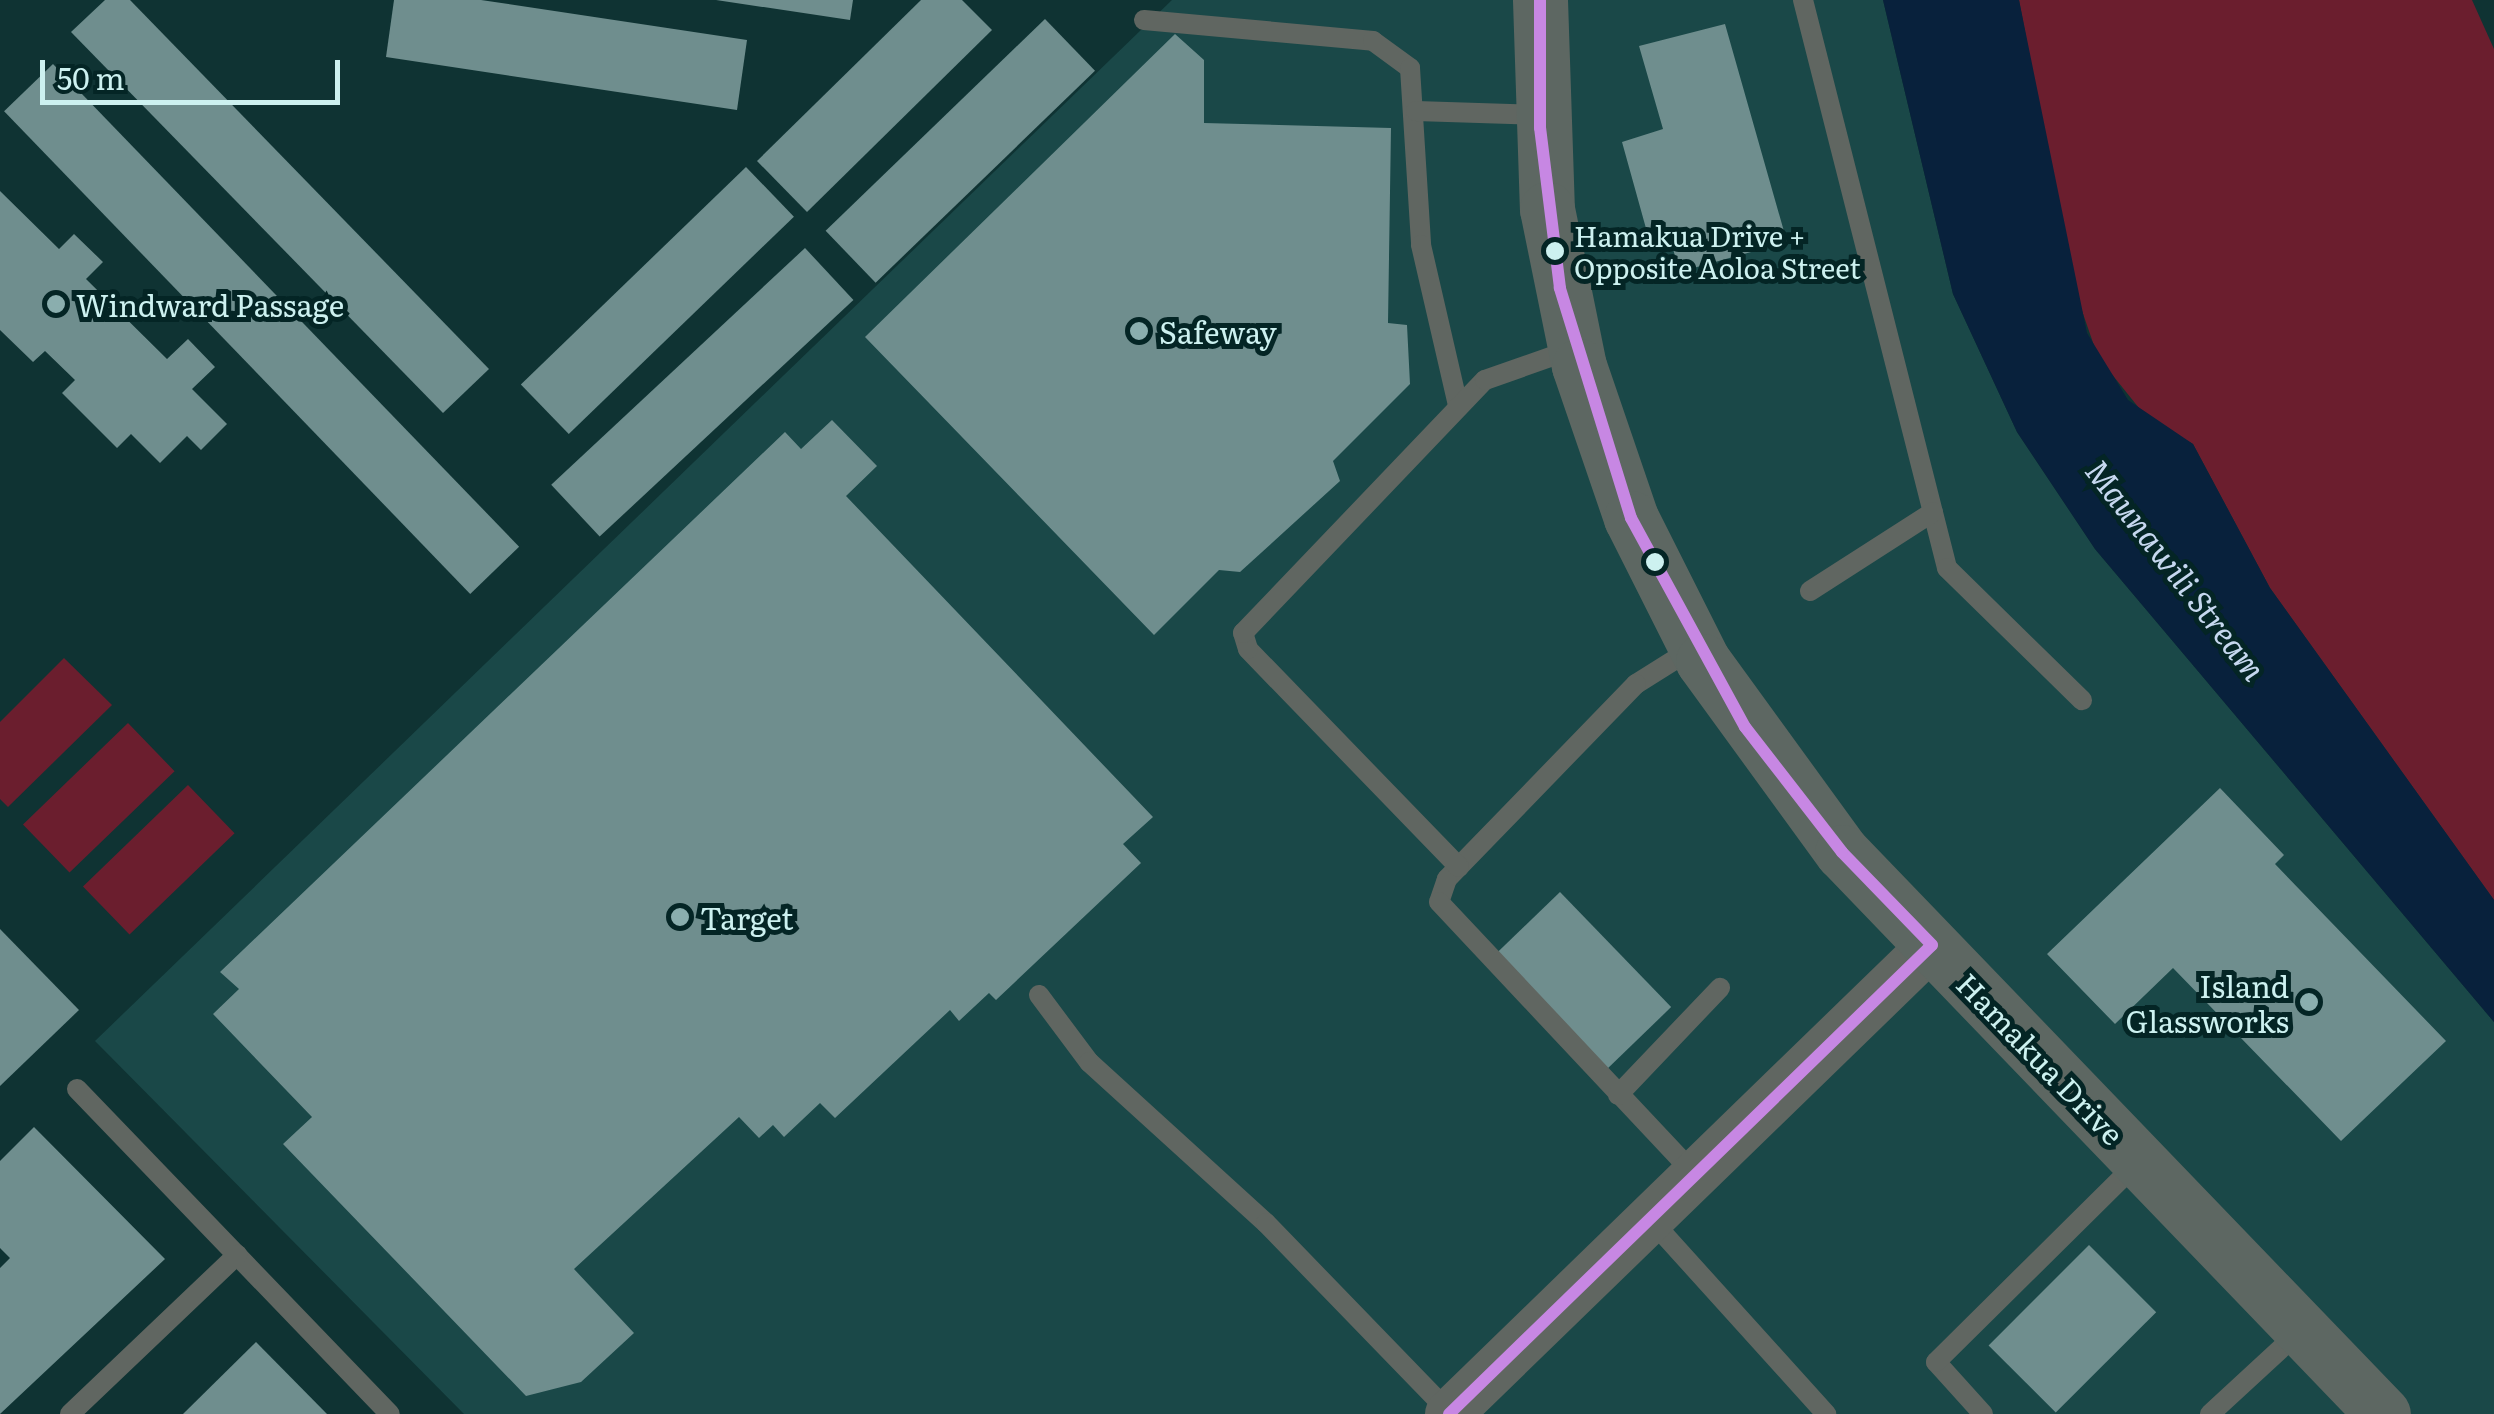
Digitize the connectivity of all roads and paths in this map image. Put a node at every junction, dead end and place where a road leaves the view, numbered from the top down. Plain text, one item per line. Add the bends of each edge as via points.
1 (1540, 0) edge
2 (1803, 0) edge
3 (1144, 20) dead end
4 (1416, 111) junction
5 (1540, 116) junction
6 (1574, 349) junction
7 (1458, 406) junction
8 (1933, 512) junction
9 (1810, 591) dead end
10 (1695, 647) junction
11 (2082, 700) dead end
12 (1459, 867) junction
13 (1932, 945) junction
14 (1720, 988) dead end
15 (1039, 995) dead end
16 (77, 1089) dead end
17 (1618, 1095) junction
18 (2140, 1160) junction
19 (1696, 1175) junction
20 (1650, 1220) junction
21 (237, 1255) junction
22 (2302, 1329) junction
23 (70, 1414) edge
24 (390, 1414) edge
25 (1450, 1414) edge
26 (1826, 1414) edge
27 (1983, 1414) edge
28 (2210, 1414) edge
29 (2383, 1414) edge

1 - 5 main road, Hamakua Drive
2 - 8 lane
3 - 4 lane via 1374,42 1410,68
4 - 5 lane
4 - 7 lane via 1421,245
5 - 6 main road, Hamakua Drive
6 - 7 lane via 1493,374
6 - 10 main road, Hamakua Drive via 1631,518
7 - 12 lane via 1243,632 1248,649
8 - 9 lane
8 - 11 lane via 1947,568
10 - 12 lane via 1636,684
10 - 13 main road, Hamakua Drive via 1792,791
12 - 17 lane via 1441,890 1442,911
13 - 18 main road, Hamakua Drive
13 - 19 street
14 - 17 lane
15 - 25 lane via 1088,1062 1266,1223
16 - 21 lane
17 - 19 lane
18 - 22 main road, Hamakua Drive
18 - 27 lane via 1936,1362
19 - 20 street
20 - 25 street
20 - 26 lane
21 - 23 lane
21 - 24 lane
22 - 28 lane
22 - 29 main road, Hamakua Drive

